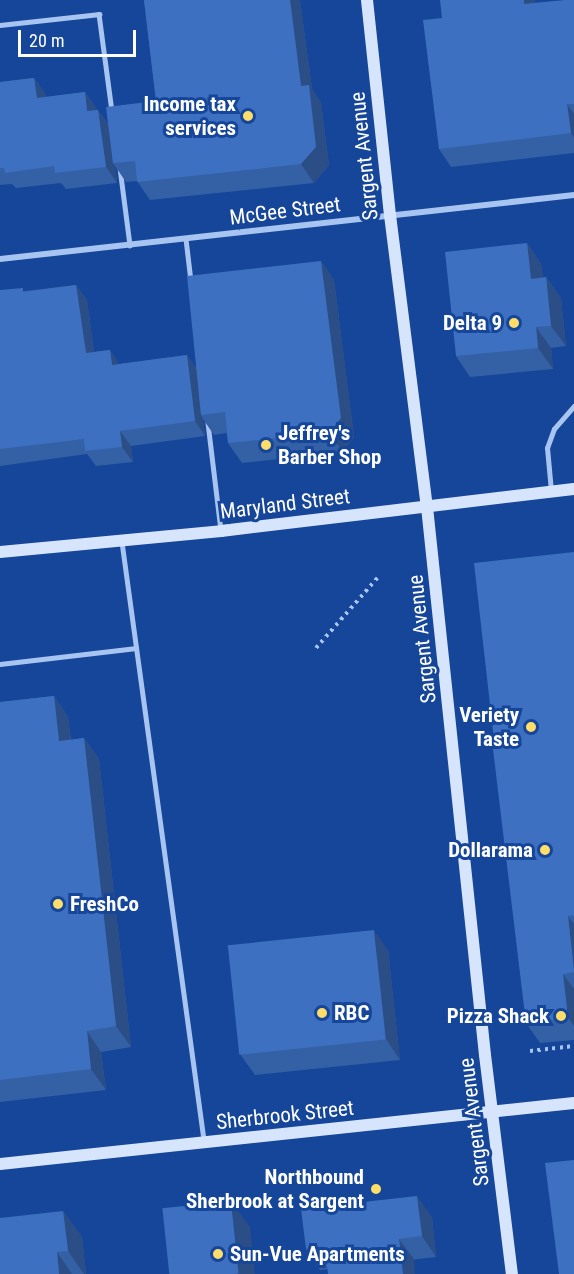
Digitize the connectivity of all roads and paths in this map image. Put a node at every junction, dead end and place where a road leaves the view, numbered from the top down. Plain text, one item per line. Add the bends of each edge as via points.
1 (367, 0) edge
2 (0, 25) edge
3 (113, 120) edge
4 (118, 155) edge
5 (574, 195) edge
6 (390, 215) junction
7 (186, 239) junction
8 (130, 245) junction
9 (0, 259) edge
10 (191, 286) edge
11 (574, 406) edge
12 (207, 415) edge
13 (574, 489) edge
14 (551, 492) junction
15 (427, 507) junction
16 (221, 531) junction
17 (121, 540) junction
18 (0, 552) edge
19 (379, 576) dead end
20 (136, 648) junction
21 (316, 648) dead end
22 (0, 664) edge
23 (574, 1046) edge
24 (530, 1051) dead end
25 (574, 1103) edge
26 (492, 1112) junction
27 (204, 1143) junction
28 (0, 1164) edge
29 (512, 1274) edge

1 - 6 main road, Sargent Avenue
2 - 3 lane via 99,14
4 - 8 lane
5 - 6 street, McGee Street
6 - 7 street, McGee Street
6 - 15 main road, Sargent Avenue
7 - 8 street, McGee Street
7 - 10 lane
8 - 9 street, McGee Street
11 - 14 lane via 554,429 547,448
12 - 16 lane
13 - 14 main road, Maryland Street
14 - 15 main road, Maryland Street
15 - 16 main road, Maryland Street
15 - 26 main road, Sargent Avenue
16 - 17 main road, Maryland Street
17 - 18 main road, Maryland Street
17 - 20 lane
19 - 21 path
20 - 22 lane
20 - 27 lane
23 - 24 path
25 - 26 main road, Sherbrook Street
26 - 27 main road, Sherbrook Street
26 - 29 main road, Sargent Avenue
27 - 28 main road, Sherbrook Street

